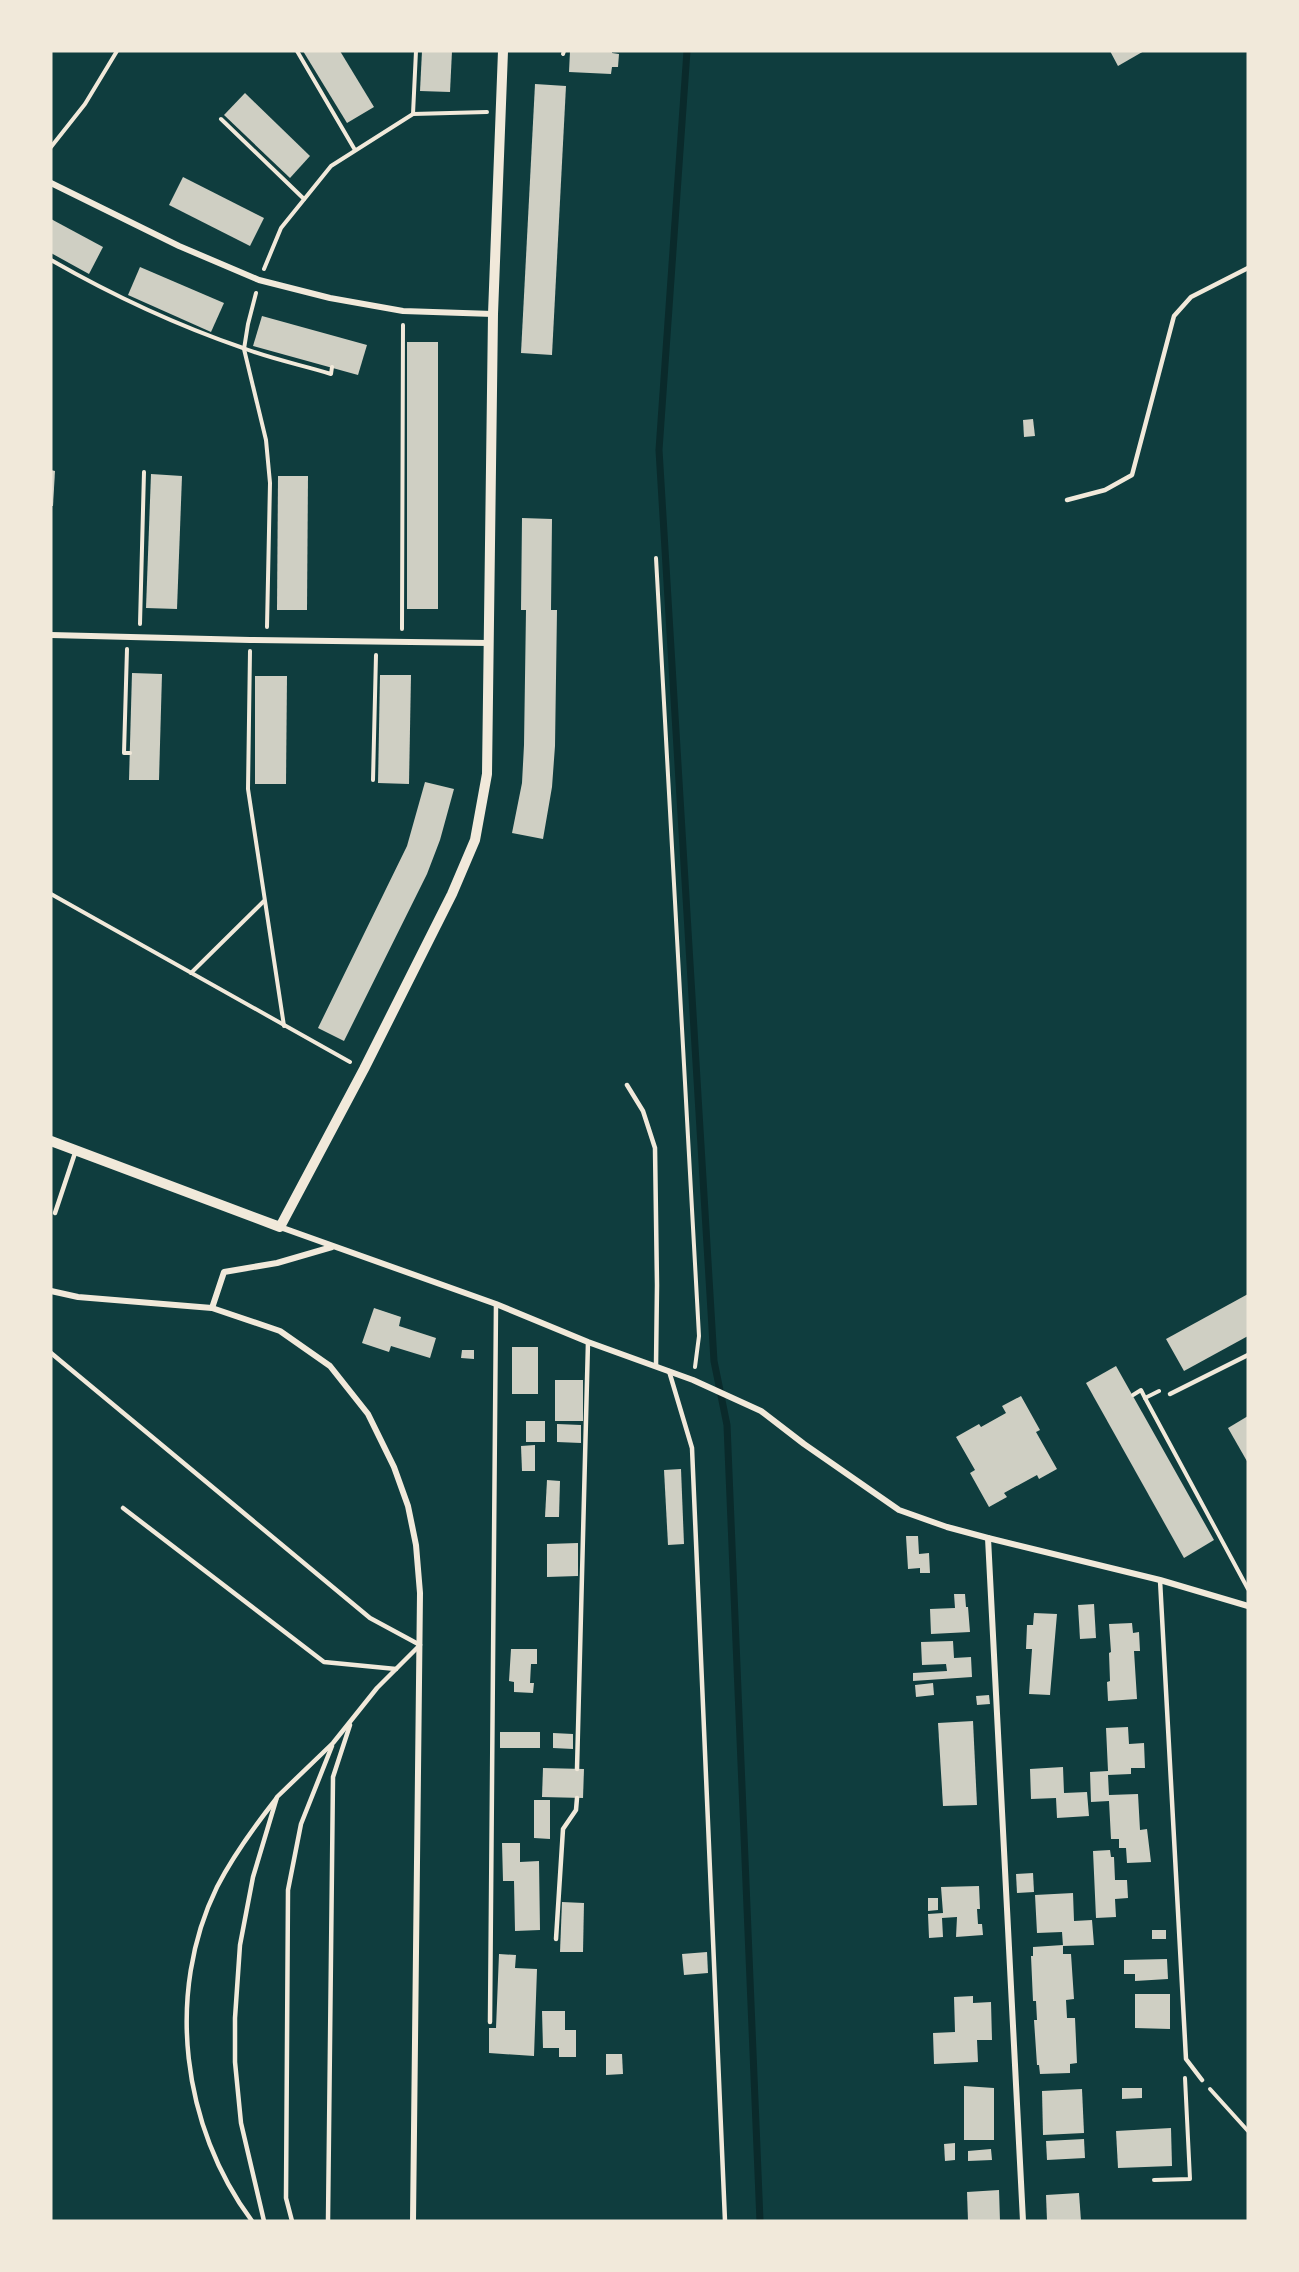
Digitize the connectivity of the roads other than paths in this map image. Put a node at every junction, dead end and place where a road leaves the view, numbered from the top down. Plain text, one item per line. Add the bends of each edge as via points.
1 (503, 51) edge
2 (51, 183) edge
3 (1248, 268) edge
4 (493, 314) junction
5 (1067, 500) dead end
6 (51, 635) edge
7 (489, 643) junction
8 (627, 1085) dead end
9 (51, 1141) edge
10 (76, 1150) junction
11 (56, 1213) dead end
12 (280, 1227) junction
13 (333, 1247) junction
14 (51, 1291) edge
15 (496, 1304) junction
16 (212, 1308) junction
17 (588, 1342) junction
18 (51, 1353) edge
19 (1248, 1355) edge
20 (656, 1366) junction
21 (669, 1371) junction
22 (1170, 1395) road end
23 (123, 1508) dead end
24 (988, 1538) junction
25 (1160, 1580) junction
26 (1248, 1606) edge
27 (420, 1645) junction
28 (396, 1669) junction
29 (351, 1722) junction
30 (333, 1743) junction
31 (578, 1769) dead end
32 (277, 1797) junction
33 (577, 1798) dead end
34 (556, 1940) dead end
35 (490, 2022) dead end
36 (1202, 2080) road end
37 (252, 2221) edge
38 (264, 2221) edge
39 (292, 2221) edge
40 (328, 2221) edge
41 (413, 2221) edge
42 (725, 2221) edge
43 (1023, 2221) edge

1 - 4 street
2 - 4 street via 259,280 403,311
3 - 5 lane via 1191,297 1174,316 1132,475 1105,490
4 - 7 street
6 - 7 street
7 - 12 street via 487,774 475,840 364,1069
8 - 20 lane via 644,1111 655,1148
9 - 10 street
10 - 11 lane
10 - 12 street
12 - 13 street
13 - 15 street
13 - 16 street via 277,1263 224,1272
14 - 16 street via 78,1297
15 - 17 street
15 - 35 lane
16 - 27 street via 280,1331 330,1366 368,1414 408,1506 416,1545
17 - 20 street
17 - 31 lane
18 - 27 lane via 370,1618
19 - 22 lane
20 - 21 street
21 - 24 street via 761,1411 899,1510
21 - 42 lane via 692,1448
23 - 28 lane via 324,1662
24 - 25 street
24 - 43 street
25 - 26 street
25 - 36 lane via 1186,2059
27 - 28 lane
27 - 41 street
28 - 29 lane
29 - 30 lane
29 - 40 lane via 333,1777
30 - 32 lane
30 - 39 lane via 301,1824 288,1890 286,2198
32 - 37 lane via 218,1887 201,1930 188,1997 187,2039 196,2105 221,2171
32 - 38 lane via 244,1922 235,2018 241,2123
33 - 34 lane via 576,1810 563,1829

